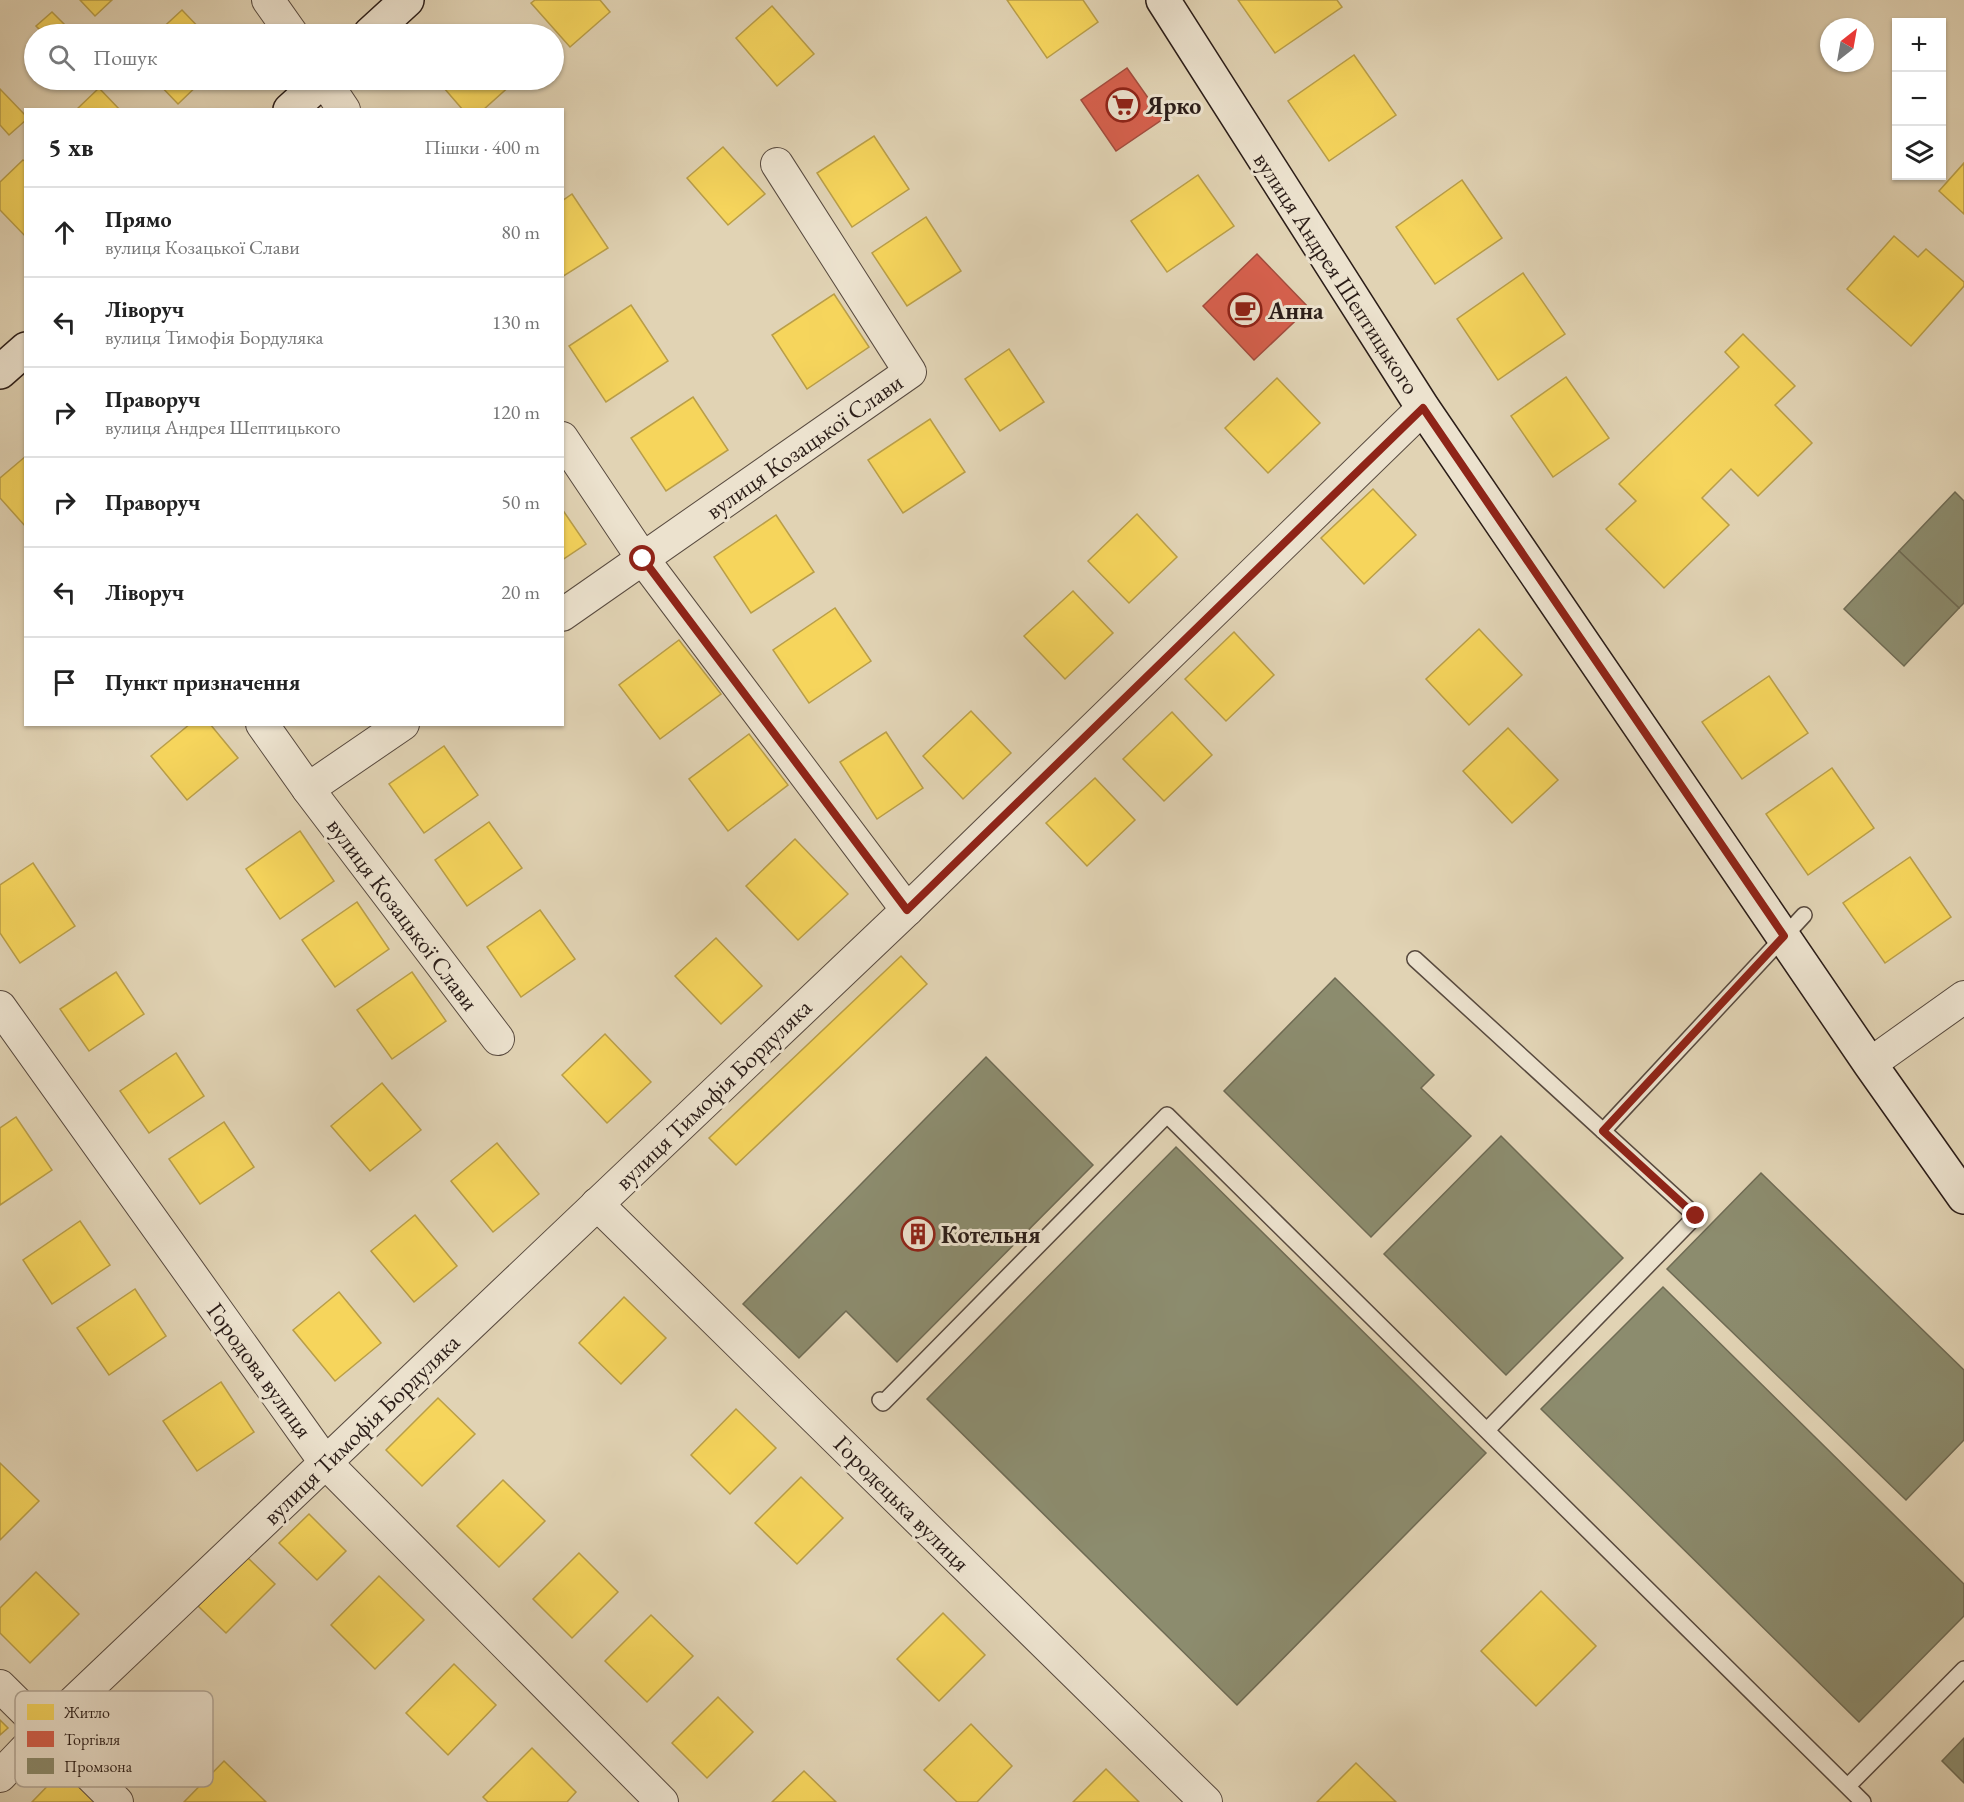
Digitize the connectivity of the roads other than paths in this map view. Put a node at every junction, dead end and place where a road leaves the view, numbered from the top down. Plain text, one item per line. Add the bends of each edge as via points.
1 (268, 0) edge
2 (407, 0) edge
3 (1163, 0) edge
4 (285, 24) edge
5 (381, 24) edge
6 (312, 90) edge
7 (330, 90) edge
8 (292, 108) edge
9 (343, 108) edge
10 (777, 164) dead end
11 (24, 351) edge
12 (0, 372) edge
13 (1423, 408) junction
14 (564, 441) edge
15 (643, 559) junction
16 (564, 614) edge
17 (263, 726) edge
18 (400, 726) edge
19 (309, 789) junction
20 (907, 910) junction
21 (1794, 925) junction
22 (1415, 959) dead end
23 (1964, 997) edge
24 (0, 1007) edge
25 (498, 1039) dead end
26 (1870, 1064) junction
27 (1603, 1131) junction
28 (1964, 1197) edge
29 (597, 1204) junction
30 (880, 1400) dead end
31 (1487, 1430) junction
32 (326, 1462) junction
33 (1964, 1669) edge
34 (0, 1686) edge
35 (85, 1691) edge
36 (15, 1701) edge
37 (15, 1760) edge
38 (0, 1776) edge
39 (1848, 1786) junction
40 (102, 1787) edge
41 (117, 1802) edge
42 (662, 1802) edge
43 (1206, 1802) edge
44 (1863, 1802) edge

1 - 4 street
2 - 5 main road
3 - 13 main road, вулиця Андрея Шептицького
6 - 8 main road
7 - 9 street
10 - 15 street, вулиця Козацької Слави via 910,372
11 - 12 main road
13 - 20 street, вулиця Тимофія Бордуляка
13 - 21 main road, вулиця Андрея Шептицького
14 - 15 street
15 - 16 street, вулиця Козацької Слави
15 - 20 street
17 - 19 street, вулиця Козацької Слави
18 - 19 street
19 - 25 street, вулиця Козацької Слави
20 - 29 street, вулиця Тимофія Бордуляка
21 - 26 main road, вулиця Андрея Шептицького
21 - 27 lane
22 - 27 lane
23 - 26 street
24 - 32 street, Городова вулиця
26 - 28 main road, вулиця Андрея Шептицького
27 - 31 lane via 1696,1216
29 - 32 street, вулиця Тимофія Бордуляка
29 - 43 street, Городецька вулиця
30 - 31 lane via 883,1403 1167,1115
31 - 39 lane
32 - 35 street, вулиця Тимофія Бордуляка
32 - 42 street, Городова вулиця
33 - 39 lane
34 - 36 street
37 - 38 street, вулиця Тимофія Бордуляка
39 - 44 lane
40 - 41 street

